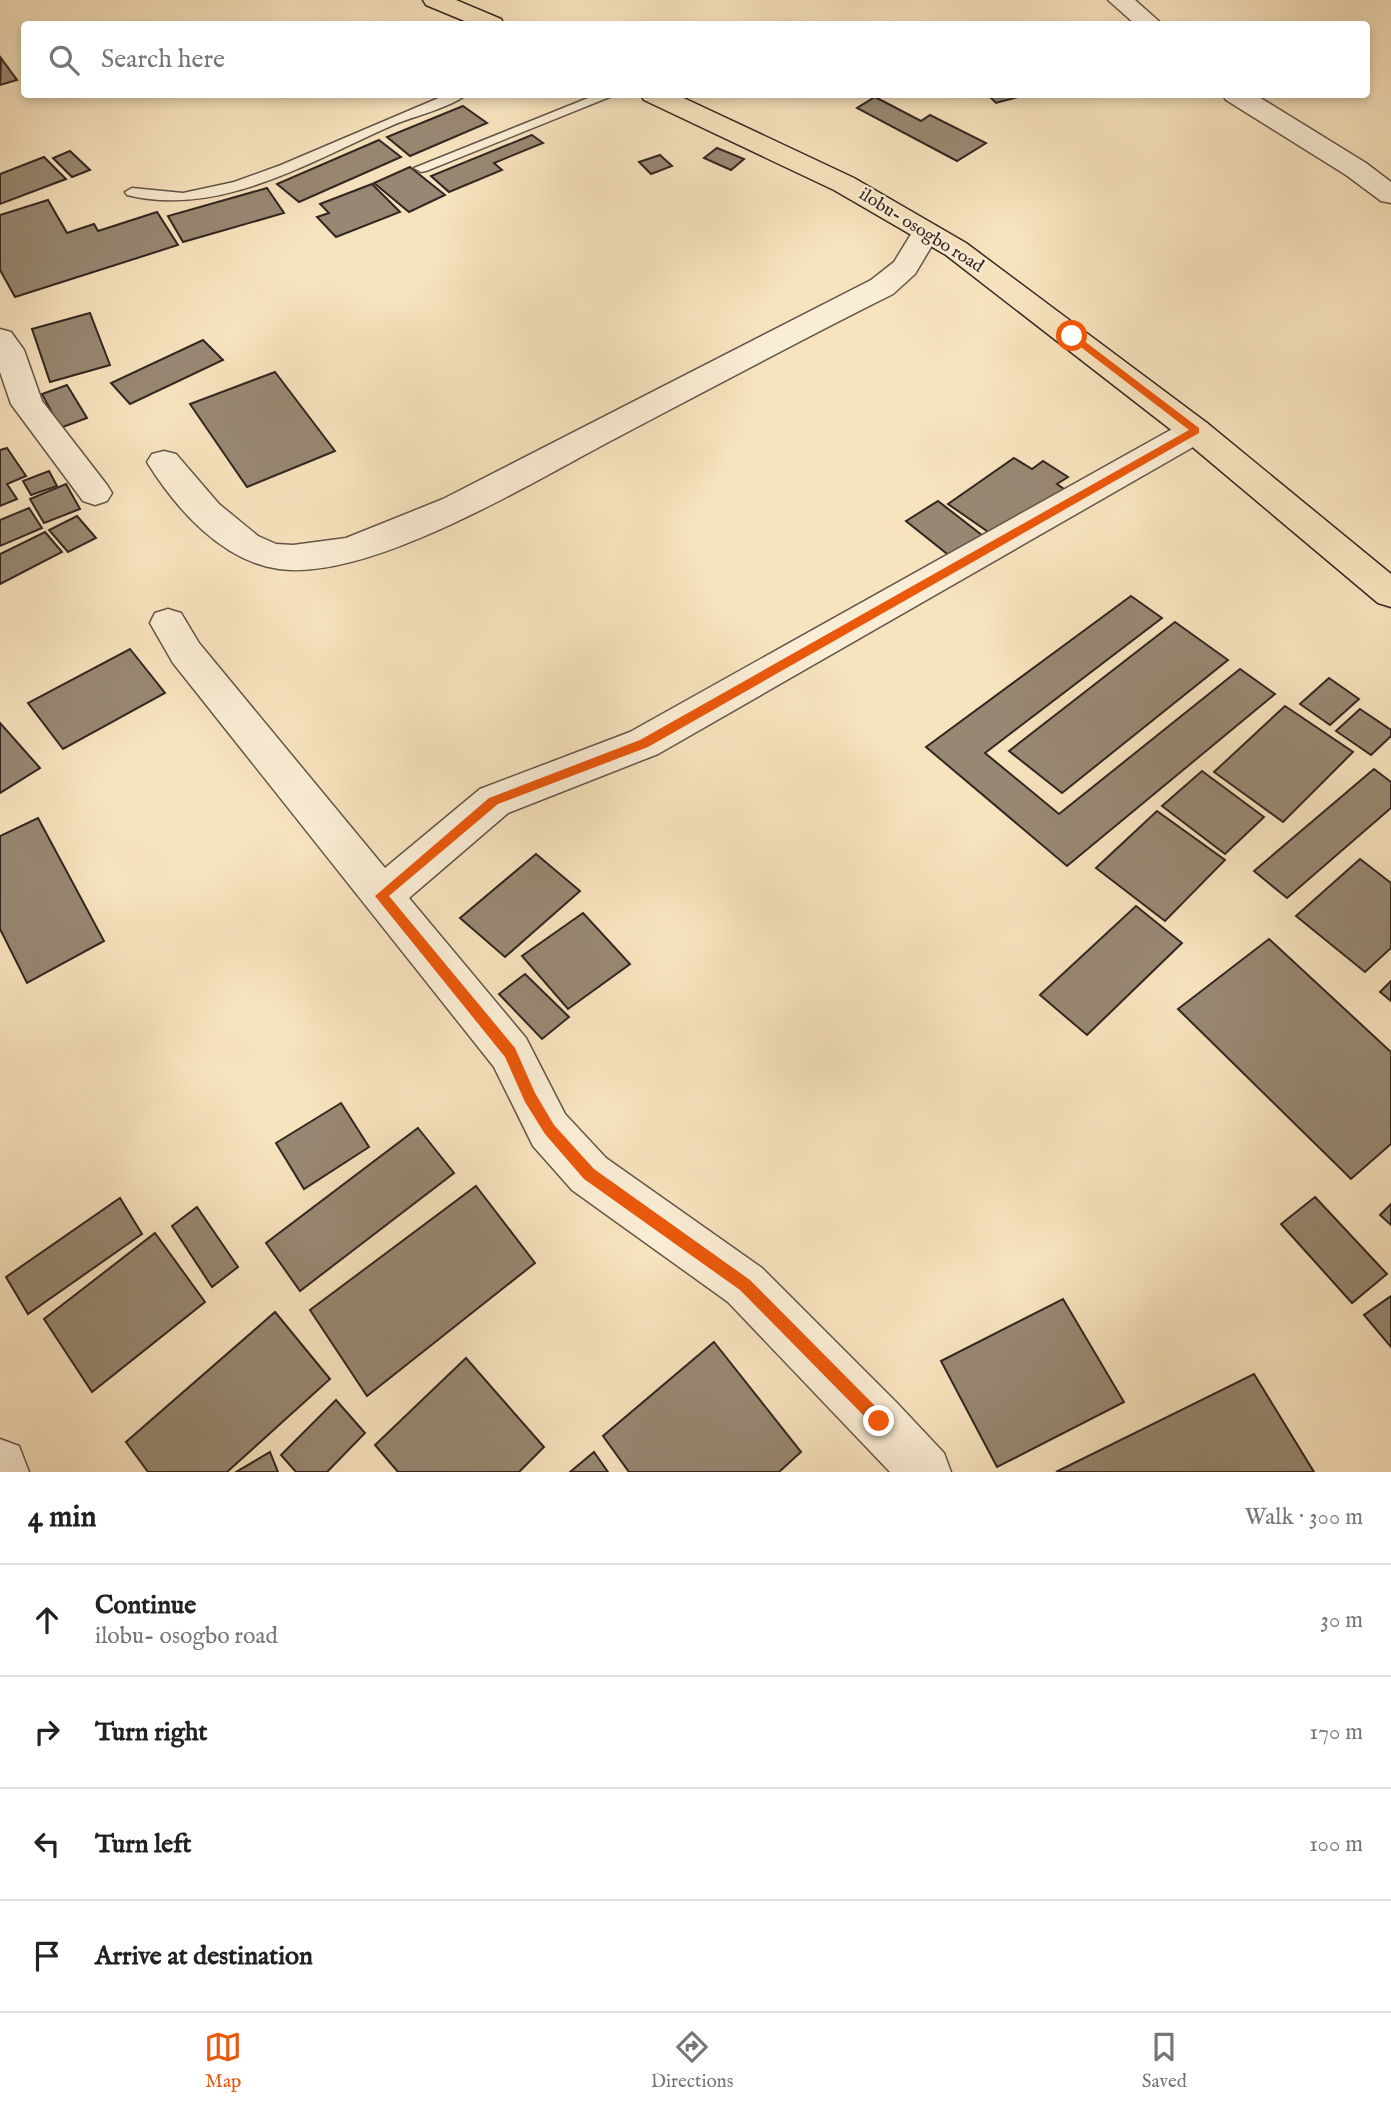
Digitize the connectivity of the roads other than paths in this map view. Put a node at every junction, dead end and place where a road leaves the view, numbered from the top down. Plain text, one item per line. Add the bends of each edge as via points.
1 (435, 0) edge
2 (1120, 0) edge
3 (485, 21) edge
4 (1146, 21) edge
5 (451, 98) edge
6 (601, 98) edge
7 (661, 98) edge
8 (1241, 98) edge
9 (421, 168) dead end
10 (132, 192) dead end
11 (1391, 195) edge
12 (926, 232) junction
13 (0, 339) edge
14 (1195, 431) junction
15 (164, 463) dead end
16 (95, 493) dead end
17 (1391, 594) edge
18 (167, 623) dead end
19 (382, 896) junction
20 (0, 1465) edge
21 (3, 1472) edge
22 (925, 1472) edge

1 - 3 main road
2 - 4 street
5 - 10 lane via 282,170 190,196
6 - 9 lane
7 - 12 main road, ilobu- osogbo road via 844,184
8 - 11 street
12 - 14 main road, ilobu- osogbo road via 956,249
12 - 15 street via 905,268 882,288 484,492 383,538 325,555 284,557 260,552 232,535 199,505
13 - 16 street via 27,404
14 - 17 main road, ilobu- osogbo road
14 - 19 street via 644,743 494,801
18 - 19 street via 186,653
19 - 22 street via 510,1053 549,1130 589,1174 745,1285
20 - 21 street

